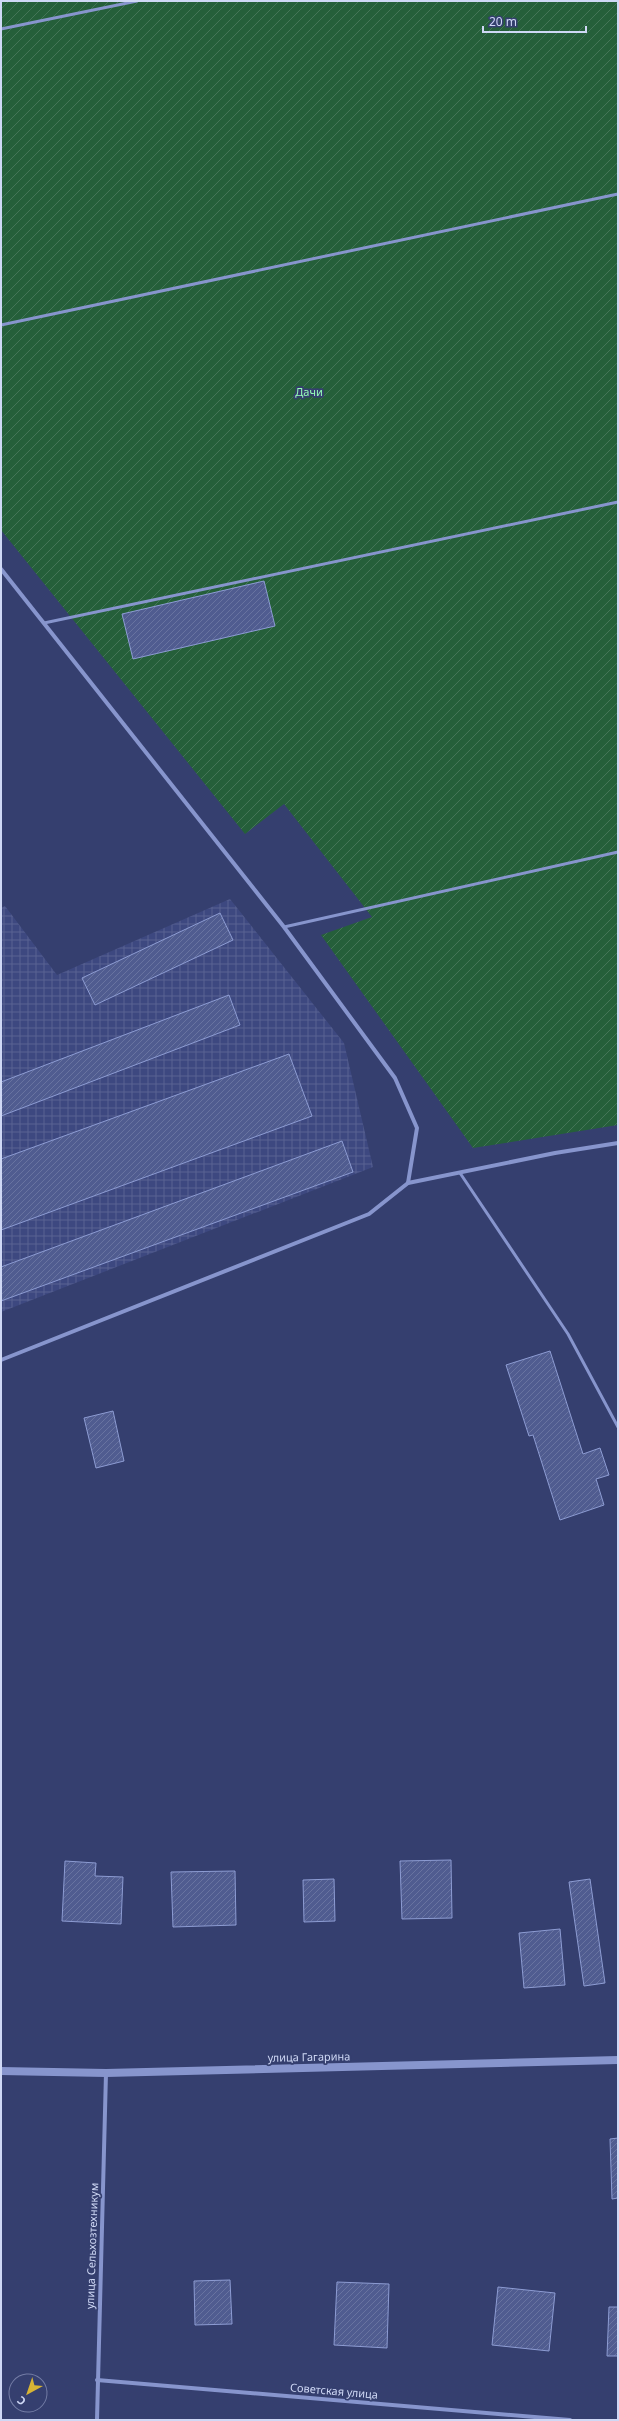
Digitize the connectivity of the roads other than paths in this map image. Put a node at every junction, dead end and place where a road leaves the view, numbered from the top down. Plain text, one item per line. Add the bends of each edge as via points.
1 (137, 1) edge
2 (1, 29) edge
3 (618, 194) edge
4 (1, 324) edge
5 (618, 502) edge
6 (1, 569) edge
7 (44, 623) junction
8 (618, 852) edge
9 (284, 927) junction
10 (618, 1143) edge
11 (460, 1173) junction
12 (408, 1183) junction
13 (1, 1360) edge
14 (618, 1427) edge
15 (618, 2060) edge
16 (1, 2070) edge
17 (106, 2073) junction
18 (97, 2380) junction
19 (97, 2420) edge
20 (570, 2420) edge

1 - 2 lane
3 - 4 lane
5 - 7 lane
6 - 7 street
7 - 9 street
8 - 9 lane
9 - 12 street via 395,1078 417,1128
10 - 11 street
11 - 12 street
11 - 14 lane via 568,1334
12 - 13 street via 369,1214
15 - 17 street, улица Гагарина
16 - 17 street, улица Гагарина
17 - 18 street, улица Сельхозтехникум
18 - 19 street, улица Сельхозтехникум
18 - 20 street, Советская улица

